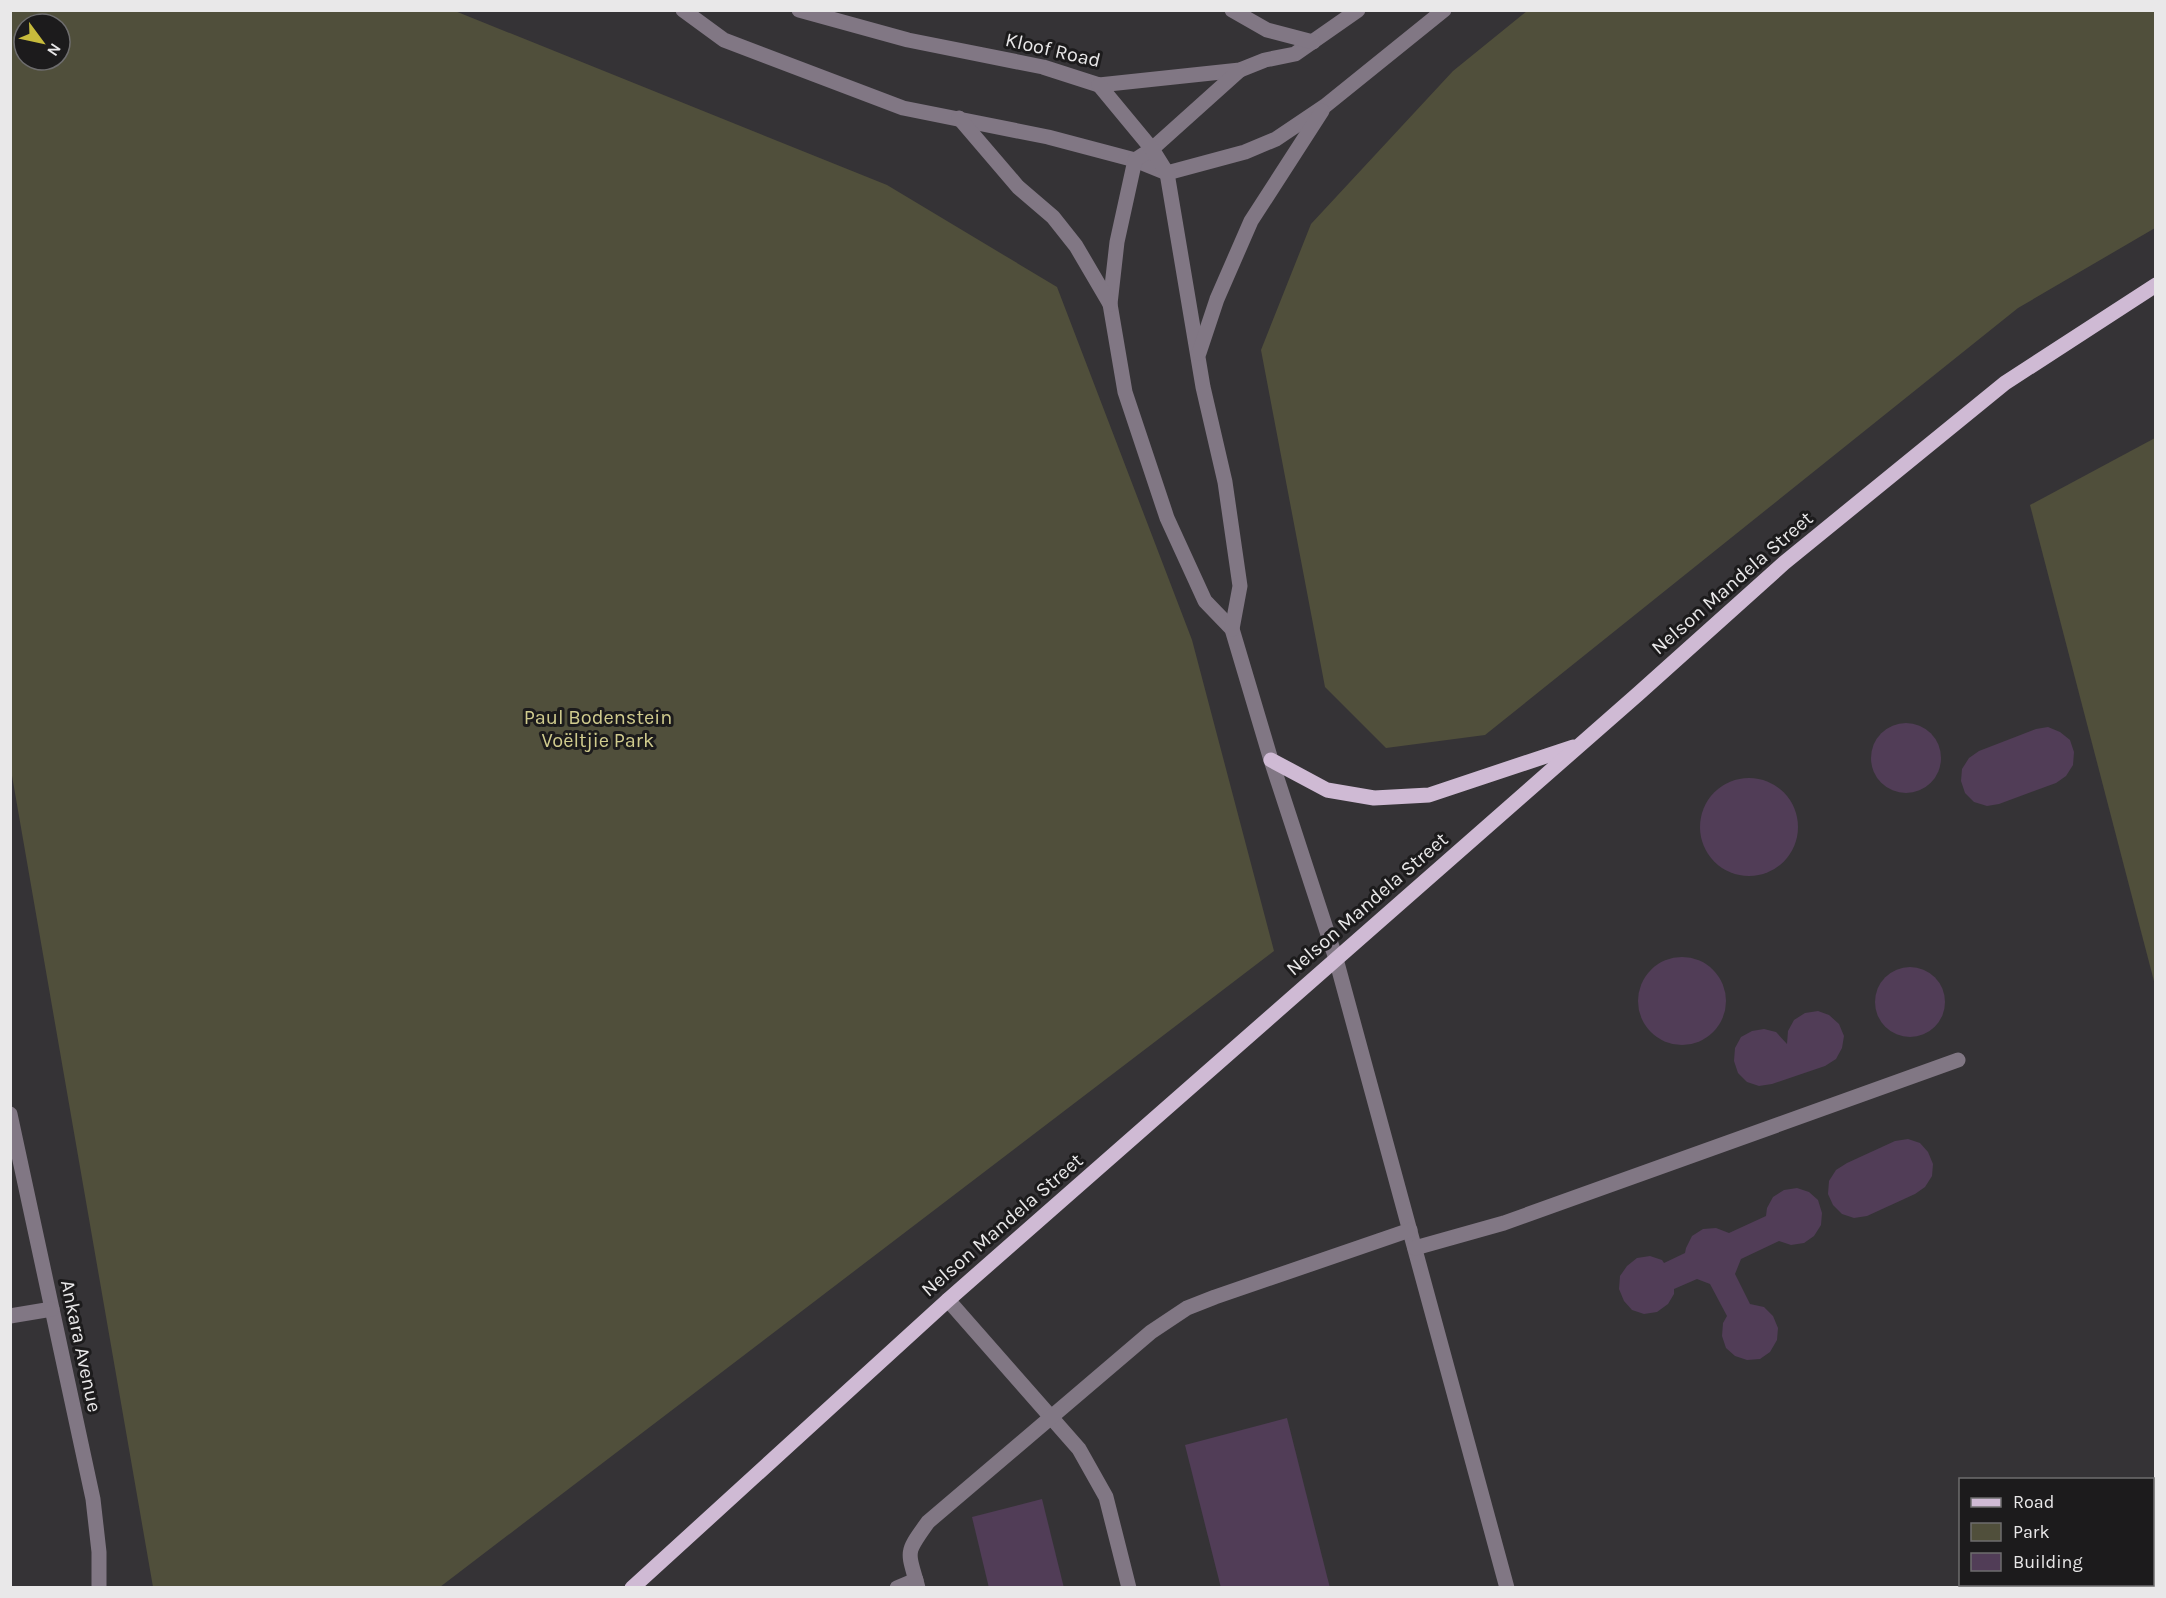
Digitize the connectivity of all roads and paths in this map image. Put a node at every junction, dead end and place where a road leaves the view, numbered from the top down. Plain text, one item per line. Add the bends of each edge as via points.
1 (683, 10) edge
2 (800, 10) edge
3 (1232, 10) edge
4 (1358, 10) edge
5 (1444, 10) edge
6 (1313, 42) junction
7 (1240, 70) junction
8 (1100, 85) junction
9 (1325, 106) junction
10 (959, 118) junction
11 (1152, 149) junction
12 (1135, 160) junction
13 (1167, 173) junction
14 (2156, 285) edge
15 (1110, 304) junction
16 (1198, 354) junction
17 (1232, 629) junction
18 (1580, 745) junction
19 (1271, 760) junction
20 (1336, 959) junction
21 (1958, 1060) dead end
22 (10, 1114) edge
23 (1410, 1230) junction
24 (1415, 1248) junction
25 (948, 1300) junction
26 (52, 1309) junction
27 (10, 1316) edge
28 (1051, 1416) junction
29 (917, 1584) edge
30 (99, 1587) edge
31 (632, 1587) edge
32 (897, 1587) edge
33 (1129, 1587) edge
34 (1507, 1587) edge

1 - 10 street via 723,40 903,108
2 - 8 street, Kloof Road via 908,40 1043,67
3 - 6 street via 1267,30
4 - 6 street, Kloof Road
5 - 9 street
6 - 7 street, Kloof Road via 1295,54
7 - 8 street, Kloof Road
7 - 11 street
8 - 11 street
9 - 13 street via 1276,139 1245,152
9 - 16 street via 1251,220
10 - 12 street
10 - 15 street via 1018,187 1053,217 1076,246
11 - 12 street
11 - 13 street
12 - 13 street
12 - 15 street via 1117,242
13 - 16 street
14 - 18 main road, Nelson Mandela Street via 2005,383 1784,563
15 - 17 street via 1125,392 1167,518 1205,601
16 - 17 street via 1225,482 1240,586
17 - 19 street
18 - 19 main road via 1429,795 1374,798 1327,790
18 - 20 main road, Nelson Mandela Street
19 - 20 street
20 - 23 street
20 - 25 main road, Nelson Mandela Street
21 - 24 street via 1504,1223
22 - 26 street, Ankara Avenue
23 - 24 street
23 - 28 street via 1187,1308 1151,1332
24 - 34 street
25 - 28 street
25 - 31 main road, Nelson Mandela Street
26 - 27 street
26 - 30 street, Ankara Avenue via 93,1499
28 - 29 street via 928,1522 910,1550 909,1562
28 - 33 street via 1079,1449 1106,1497
29 - 32 street

